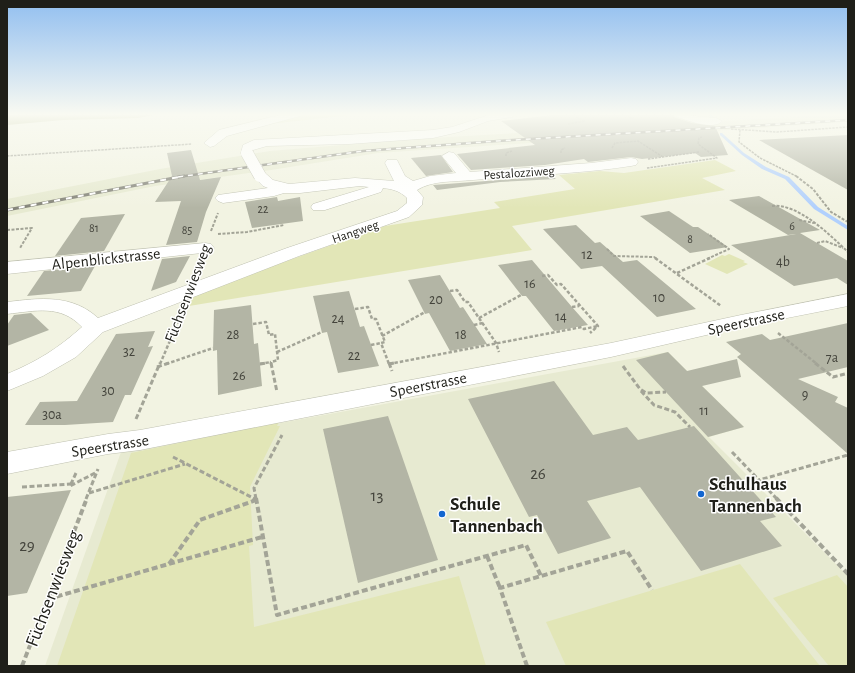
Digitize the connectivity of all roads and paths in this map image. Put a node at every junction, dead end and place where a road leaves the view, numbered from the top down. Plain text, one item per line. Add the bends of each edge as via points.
1 (176, 145) edge
2 (282, 145) edge
3 (700, 145) edge
4 (743, 145) edge
5 (648, 147) dead end
6 (642, 148) dead end
7 (699, 152) dead end
8 (7, 156) edge
9 (449, 156) dead end
10 (658, 158) dead end
11 (631, 162) dead end
12 (392, 163) dead end
13 (646, 168) dead end
14 (466, 176) junction
15 (560, 182) dead end
16 (388, 185) junction
17 (282, 188) junction
18 (460, 191) dead end
19 (416, 192) junction
20 (223, 198) joint
21 (772, 206) dead end
22 (319, 207) dead end
23 (799, 220) dead end
24 (848, 222) edge
25 (818, 224) junction
26 (284, 225) dead end
27 (7, 230) edge
28 (708, 234) dead end
29 (23, 236) dead end
30 (27, 236) junction
31 (208, 242) junction
32 (817, 243) dead end
33 (22, 244) junction
34 (18, 245) dead end
35 (844, 248) junction
36 (19, 249) dead end
37 (607, 249) dead end
38 (848, 252) edge
39 (7, 268) edge
40 (677, 273) junction
41 (542, 276) dead end
42 (450, 291) dead end
43 (191, 292) junction
44 (521, 295) dead end
45 (848, 300) edge
46 (580, 306) junction
47 (572, 307) dead end
48 (7, 308) edge
49 (354, 309) dead end
50 (425, 312) dead end
51 (479, 318) junction
52 (748, 320) junction
53 (483, 323) junction
54 (253, 324) dead end
55 (474, 325) dead end
56 (598, 326) junction
57 (95, 328) junction
58 (322, 332) dead end
59 (382, 336) junction
60 (381, 343) junction
61 (496, 343) junction
62 (371, 345) dead end
63 (213, 348) dead end
64 (277, 352) junction
65 (600, 352) junction
66 (271, 362) junction
67 (260, 364) dead end
68 (389, 364) junction
69 (157, 367) junction
70 (505, 370) junction
71 (845, 374) dead end
72 (7, 383) edge
73 (640, 388) junction
74 (400, 390) junction
75 (666, 392) dead end
76 (288, 411) junction
77 (690, 427) dead end
78 (117, 443) junction
79 (732, 452) dead end
80 (848, 455) edge
81 (7, 463) edge
82 (759, 480) junction
83 (71, 484) dead end
84 (22, 487) dead end
85 (89, 493) junction
86 (256, 500) junction
87 (262, 537) junction
88 (487, 556) junction
89 (169, 564) junction
90 (848, 574) edge
91 (541, 576) junction
92 (500, 588) junction
93 (652, 590) dead end
94 (48, 599) junction
95 (22, 666) edge
96 (527, 666) edge

1 - 8 path
2 - 17 street, bridge via 250,148 260,176 266,184
3 - 13 path via 717,158
4 - 24 path via 760,158 797,177 813,189 831,212
5 - 6 path
7 - 10 path
9 - 14 street
11 - 14 street, Pestalozziweg via 597,168 521,170
12 - 19 street via 399,178
14 - 19 street, Pestalozziweg via 431,179
15 - 18 street
16 - 17 street via 348,182 295,189
16 - 19 street
16 - 22 street
17 - 20 street via 274,192
19 - 43 street, Hangweg via 414,205 403,214 293,252
20 - 31 path, Füchsenwiesweg
21 - 25 path via 782,205
23 - 25 path
25 - 35 path
26 - 31 path
27 - 30 path via 32,228
28 - 40 path via 729,249
29 - 30 path
30 - 33 path
31 - 39 street, Alpenblickstrasse
32 - 35 path via 825,241
33 - 34 path
33 - 36 path
35 - 38 path
37 - 40 path via 614,256 654,257
40 - 52 path
41 - 46 path via 548,275 557,285 561,284
42 - 51 path via 457,290
43 - 57 street, Hangweg
43 - 69 path, Füchsenwiesweg
44 - 51 path
45 - 52 street, Speerstrasse
46 - 47 path
46 - 56 path
48 - 57 street via 47,305 70,308 81,314
49 - 59 path via 368,307
50 - 59 path
51 - 53 path
52 - 65 street, Speerstrasse
52 - 71 path via 789,341 833,377
53 - 55 path
53 - 61 path
54 - 64 path via 266,322 269,335 275,334
56 - 61 path
56 - 65 path via 580,343
57 - 72 street via 68,352
58 - 64 path
59 - 60 path via 385,342
60 - 62 path
60 - 68 path
61 - 68 path
61 - 70 path
63 - 69 path
64 - 66 path via 278,360
65 - 70 street, Speerstrasse
65 - 73 path
66 - 67 path
66 - 76 path
68 - 74 path
69 - 78 path, Füchsenwiesweg
70 - 74 street, Speerstrasse
73 - 75 path via 646,393
73 - 77 path via 654,405 676,412
74 - 76 street, Speerstrasse
76 - 78 street, Speerstrasse
76 - 86 path via 254,488
78 - 81 street, Speerstrasse
78 - 85 path, Füchsenwiesweg
79 - 82 path
80 - 82 path
82 - 90 path
83 - 84 path
85 - 86 path via 185,464
85 - 94 path, Füchsenwiesweg
86 - 87 path
86 - 89 path via 200,520
87 - 88 path via 277,615
87 - 89 path
88 - 91 path via 526,545
88 - 92 path
89 - 94 path
91 - 92 path
91 - 93 path via 627,551
92 - 96 path
94 - 95 path, Füchsenwiesweg

